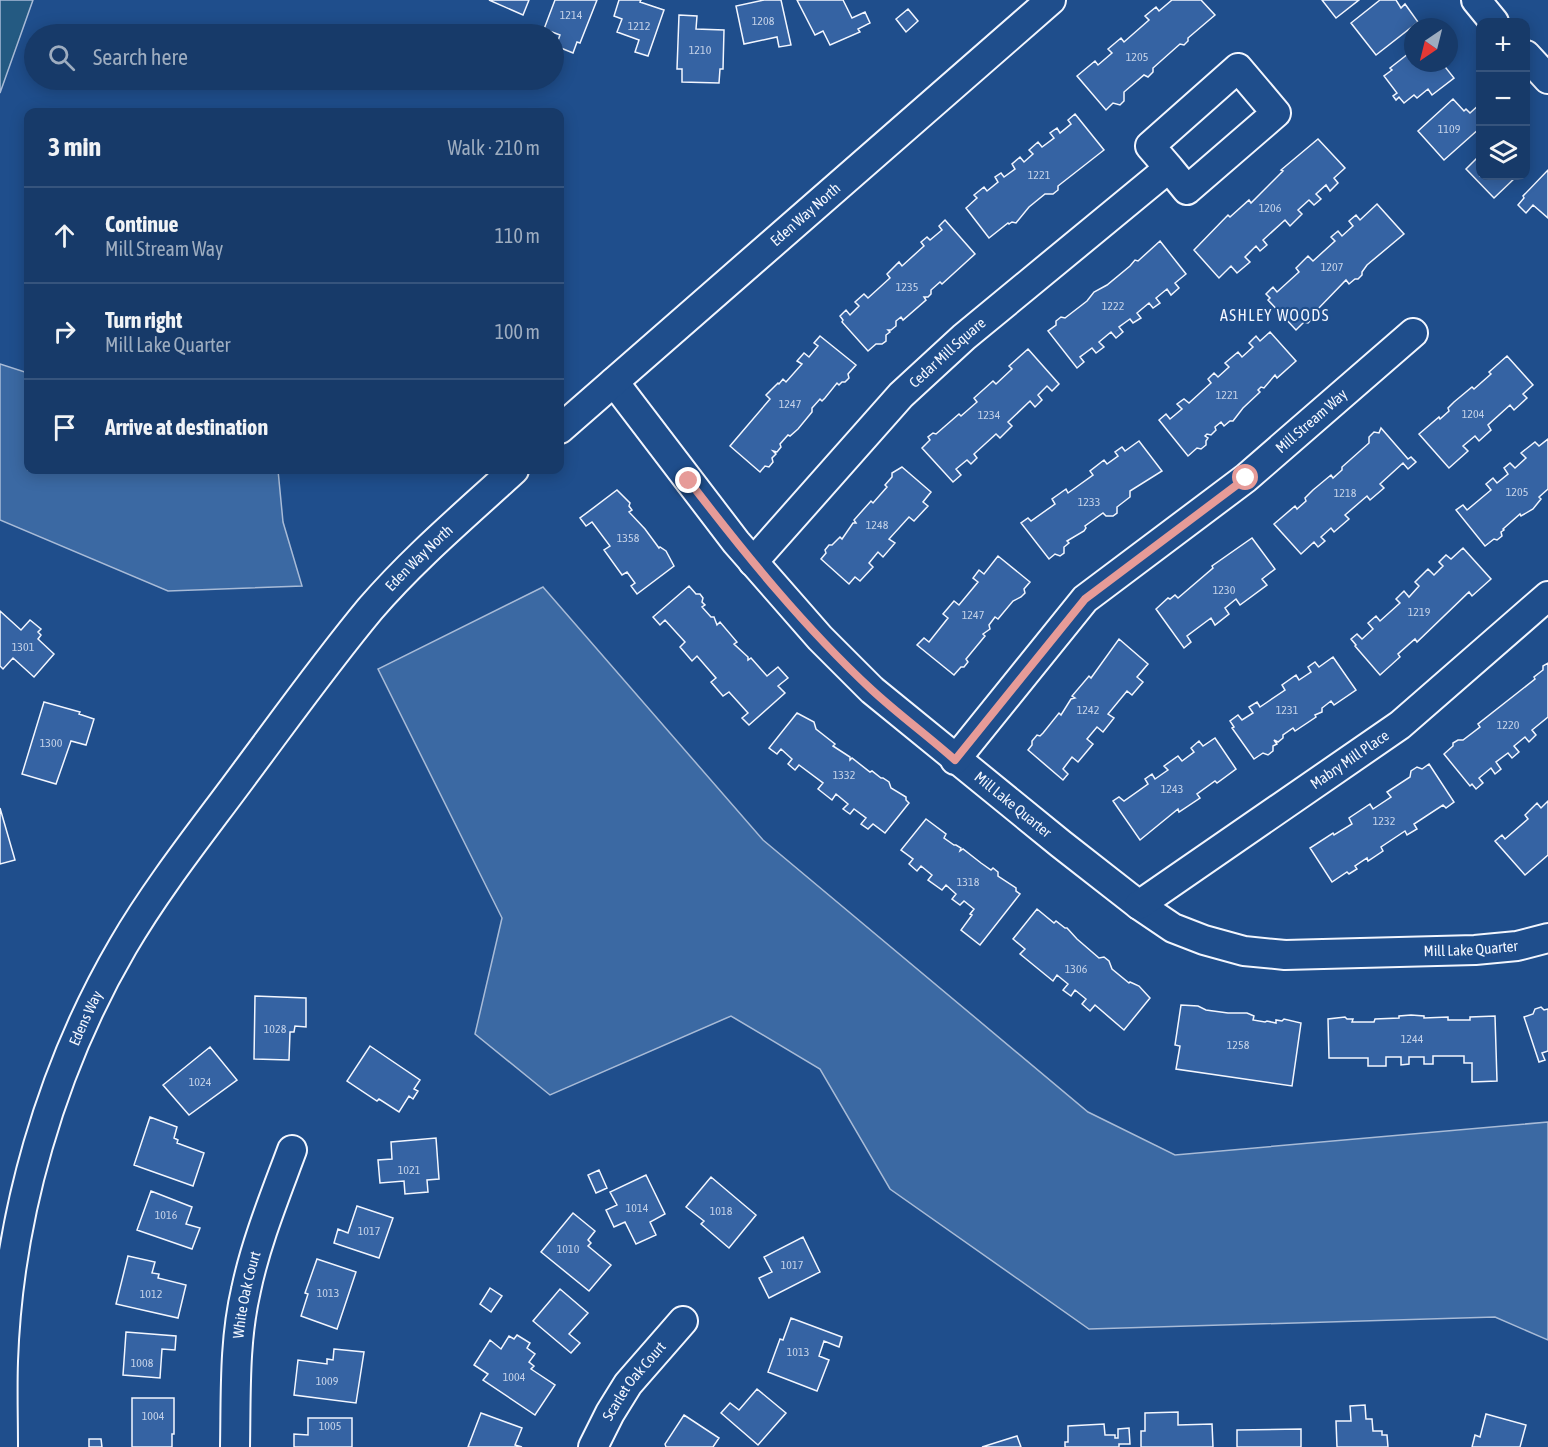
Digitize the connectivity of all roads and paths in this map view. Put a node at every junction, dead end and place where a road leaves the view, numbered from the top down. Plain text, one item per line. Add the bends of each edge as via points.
1 (1051, 0) edge
2 (1476, 0) edge
3 (1491, 18) edge
4 (1530, 59) edge
5 (1548, 79) edge
6 (1169, 168) dead end
7 (1413, 333) dead end
8 (614, 382) junction
9 (564, 426) edge
10 (510, 474) edge
11 (753, 562) junction
12 (1548, 596) edge
13 (333, 656) joint
14 (955, 760) junction
15 (1139, 905) junction
16 (1548, 938) edge
17 (292, 1150) dead end
18 (683, 1321) dead end
19 (3, 1447) edge
20 (236, 1447) edge
21 (593, 1447) edge

1 - 8 street, Eden Way North
2 - 3 street
4 - 5 street
6 - 11 street, Cedar Mill Square via 901,394
7 - 14 street, Mill Stream Way via 1246,478 1085,599
8 - 9 street, Eden Way North
8 - 11 street, Mill Lake Quarter
10 - 13 street, Eden Way North via 426,550 371,608
11 - 14 street, Mill Lake Quarter via 872,690
12 - 15 street, Mabry Mill Place via 1400,725
13 - 19 street, Edens Way via 167,879 124,944 98,991 54,1094 19,1224 10,1286 3,1360
14 - 15 street, Mill Lake Quarter
15 - 16 street, Mill Lake Quarter via 1173,928 1204,940 1244,951 1285,955 1475,950 1518,946
17 - 20 street, White Oak Court via 245,1291 238,1334
18 - 21 street, Scarlet Oak Court via 628,1384

